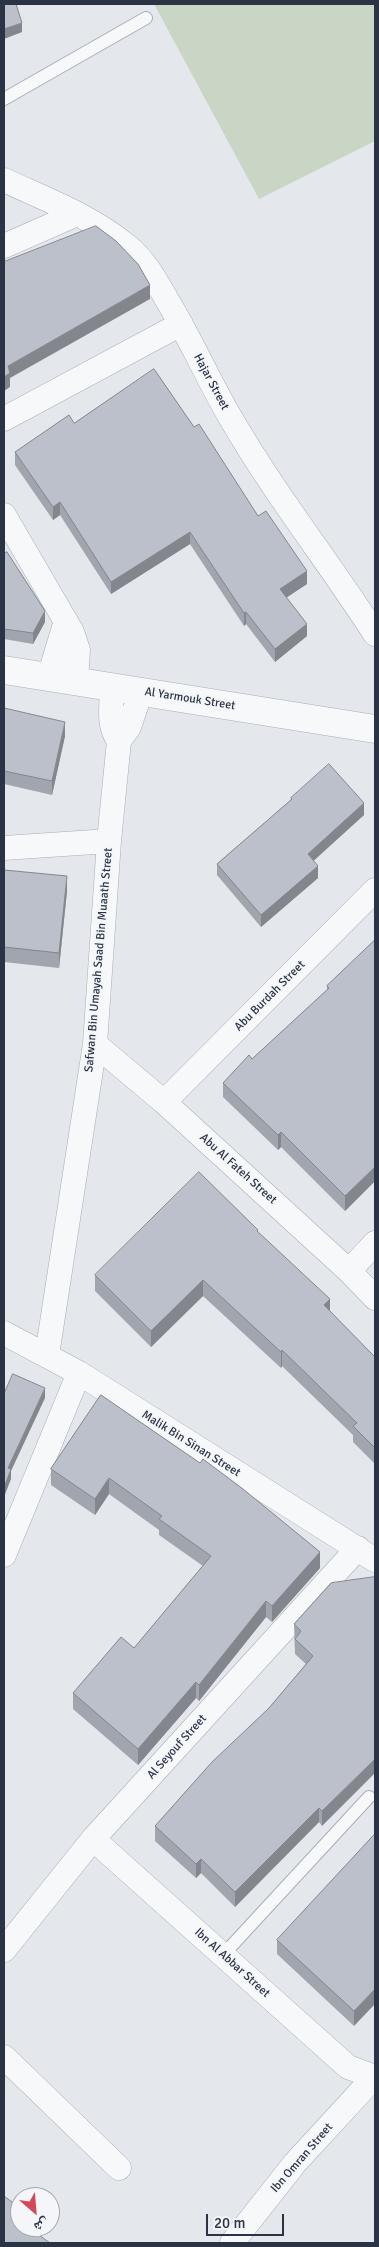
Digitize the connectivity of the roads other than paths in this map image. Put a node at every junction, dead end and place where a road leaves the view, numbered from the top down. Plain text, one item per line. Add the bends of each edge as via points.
1 (146, 18) dead end
2 (4, 98) edge
3 (4, 180) edge
4 (77, 214) junction
5 (4, 246) edge
6 (181, 324) junction
7 (4, 419) edge
8 (4, 515) edge
9 (66, 622) junction
10 (375, 634) edge
11 (4, 670) edge
12 (49, 677) junction
13 (76, 681) junction
14 (112, 687) junction
15 (141, 691) junction
16 (374, 726) edge
17 (119, 741) junction
18 (109, 841) junction
19 (4, 848) edge
20 (375, 890) edge
21 (95, 1044) junction
22 (164, 1102) junction
23 (375, 1243) edge
24 (349, 1271) junction
25 (375, 1298) edge
26 (4, 1333) edge
27 (48, 1355) junction
28 (79, 1374) junction
29 (366, 1554) edge
30 (4, 1555) edge
31 (369, 1797) dead end
32 (94, 1839) junction
33 (4, 1950) edge
34 (223, 1955) junction
35 (4, 2057) edge
36 (375, 2077) edge
37 (119, 2168) dead end
38 (232, 2243) edge

1 - 2 lane
3 - 4 street, Hajar Street
4 - 5 street
4 - 6 street, Hajar Street via 128,246 150,270
6 - 7 street
6 - 10 street, Hajar Street via 226,409 277,492
8 - 9 street
9 - 12 street
9 - 13 street via 76,642
11 - 12 street, Al Yarmouk Street
12 - 13 street, Al Yarmouk Street
13 - 14 street, Al Yarmouk Street
14 - 15 street, Al Yarmouk Street
14 - 17 street, Safwan Bin Umayah Saad Bin Muaath Street via 111,724
15 - 16 street, Al Yarmouk Street
15 - 17 street, Safwan Bin Umayah Saad Bin Muaath Street via 129,727
17 - 18 street, Safwan Bin Umayah Saad Bin Muaath Street
18 - 19 street
18 - 21 street, Safwan Bin Umayah Saad Bin Muaath Street
20 - 22 street, Abu Burdah Street
21 - 22 street, Abu Al Fateh Street
21 - 27 street, Safwan Bin Umayah Saad Bin Muaath Street
22 - 24 street, Abu Al Fateh Street
23 - 24 street
24 - 25 street, Abu Al Fateh Street
26 - 27 street, Malik Bin Sinan Street
27 - 28 street, Malik Bin Sinan Street
28 - 29 street, Malik Bin Sinan Street
28 - 30 street
29 - 32 street, Al Seyouf Street
31 - 34 lane
32 - 33 street, Al Seyouf Street
32 - 34 street, Ibn Al Abbar Street
34 - 36 street, Ibn Al Abbar Street via 348,2067
35 - 37 street
36 - 38 street, Ibn Omran Street via 295,2163

